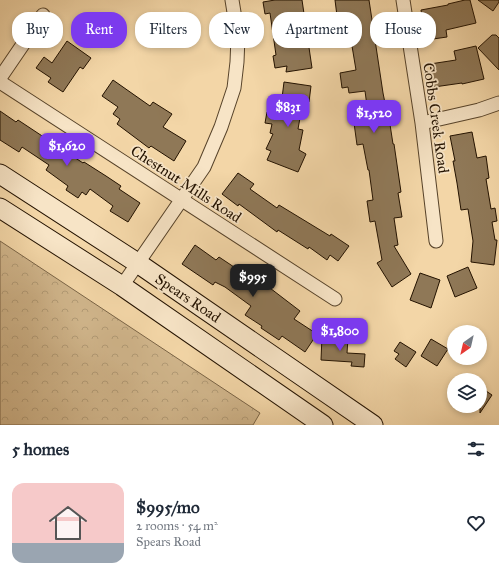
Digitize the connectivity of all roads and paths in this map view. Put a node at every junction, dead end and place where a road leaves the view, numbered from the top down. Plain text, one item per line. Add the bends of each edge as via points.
1 (232, 0) edge
2 (403, 0) edge
3 (20, 48) edge
4 (0, 78) edge
5 (0, 82) edge
6 (499, 103) edge
7 (422, 123) junction
8 (0, 174) edge
9 (182, 200) junction
10 (0, 208) edge
11 (436, 240) dead end
12 (138, 264) junction
13 (122, 286) junction
14 (335, 300) dead end
15 (323, 425) edge
16 (373, 425) edge

1 - 9 street via 238,37 234,88 204,167
2 - 7 street, Cobbs Creek Road
3 - 4 street
5 - 9 street, Chestnut Mills Road
6 - 7 street
7 - 11 street, Cobbs Creek Road
8 - 12 main road, Spears Road
9 - 12 street
9 - 14 street, Chestnut Mills Road
10 - 13 main road, Spears Road
12 - 13 street
12 - 16 main road, Spears Road
13 - 15 main road, Spears Road

